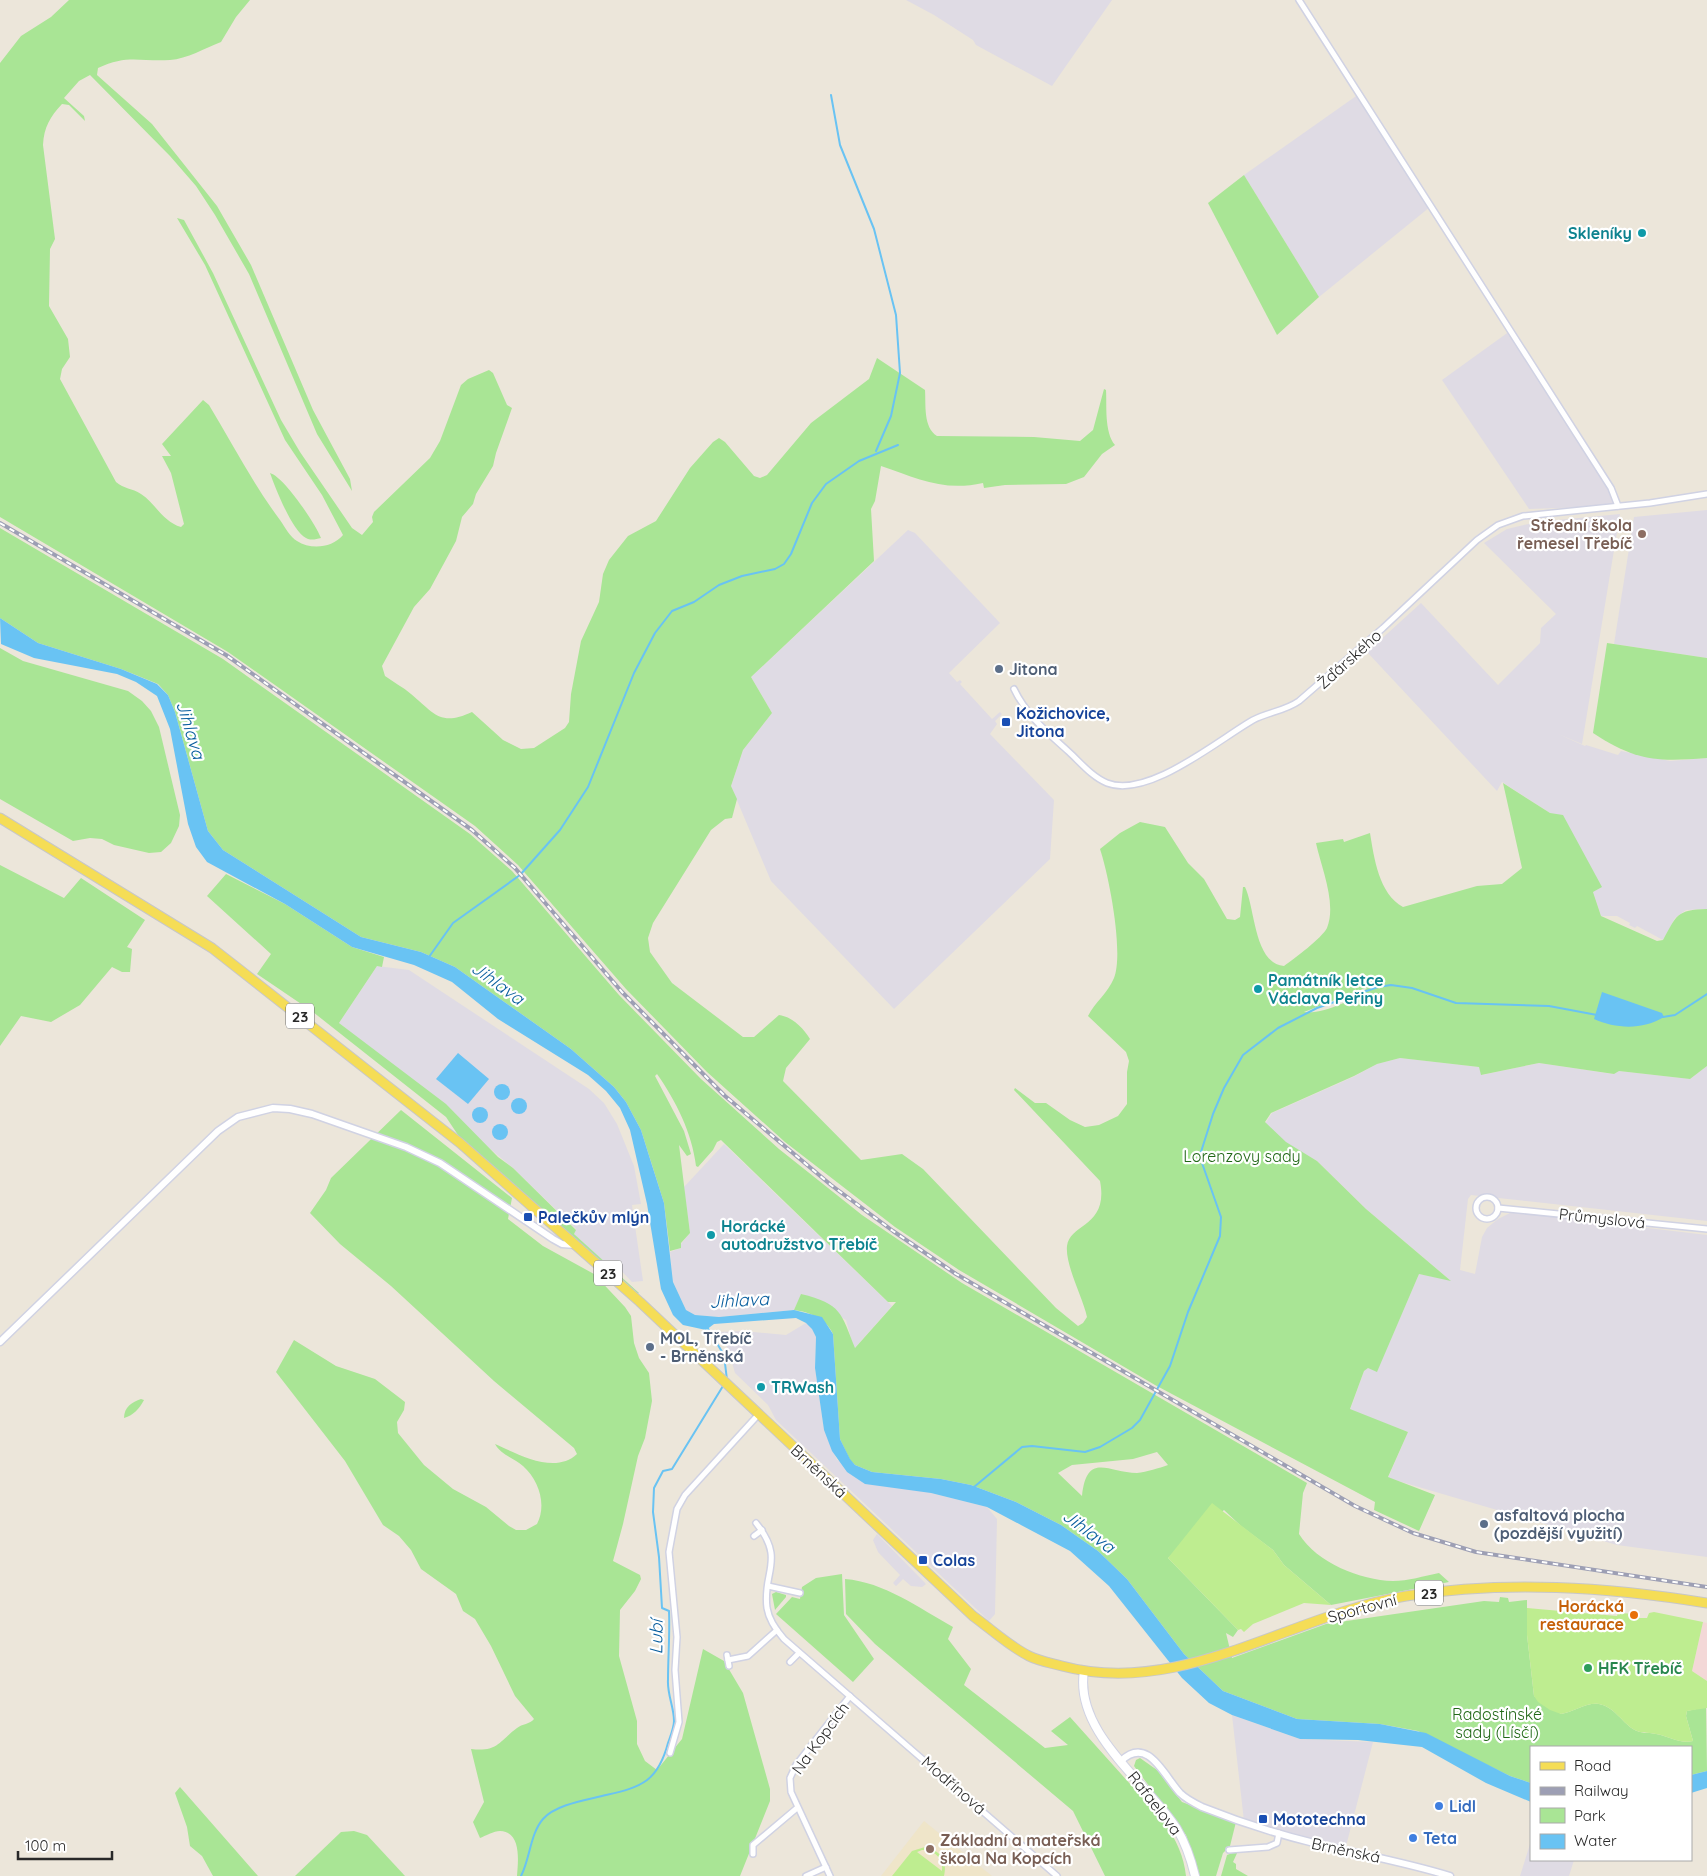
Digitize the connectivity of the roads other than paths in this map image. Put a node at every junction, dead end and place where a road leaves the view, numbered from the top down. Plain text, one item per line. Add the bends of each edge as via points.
1 (1299, 0) edge
2 (1707, 494) edge
3 (1618, 506) junction
4 (1014, 689) dead end
5 (0, 818) edge
6 (1498, 1208) junction
7 (1707, 1229) edge
8 (577, 1245) junction
9 (0, 1342) edge
10 (758, 1415) junction
11 (756, 1523) dead end
12 (762, 1530) junction
13 (754, 1536) dead end
14 (768, 1586) junction
15 (800, 1593) dead end
16 (1707, 1603) edge
17 (777, 1630) junction
18 (798, 1652) junction
19 (728, 1660) dead end
20 (790, 1662) dead end
21 (1084, 1671) junction
22 (850, 1696) junction
23 (670, 1753) dead end
24 (1121, 1761) junction
25 (797, 1808) junction
26 (1279, 1833) junction
27 (1230, 1850) dead end
28 (753, 1854) dead end
29 (826, 1868) junction
30 (1434, 1874) edge
31 (806, 1876) edge
32 (830, 1876) edge
33 (1057, 1876) edge
34 (1195, 1876) edge
35 (1450, 1876) edge

1 - 3 street via 1601,472
2 - 3 street, Žďárského
3 - 4 street, Žďárského via 1523,516 1498,525 1477,540 1299,701 1254,720 1145,782 1120,786 1102,780 1028,715
5 - 8 main road, 23 via 164,917 229,961 452,1136
6 - 6 street, Průmyslová via 1492,1199 1486,1198 1480,1200 1476,1209 1482,1218 1489,1219
6 - 7 street, Průmyslová
8 - 9 street via 562,1244 552,1239 440,1163 406,1147 312,1114 273,1108 246,1114 218,1130
8 - 10 main road, Brněnská / 23
10 - 21 main road, Brněnská / 23 via 973,1616 1001,1638 1028,1655
10 - 23 street via 685,1495 677,1509 669,1552 677,1638 675,1670 679,1722
11 - 12 street
12 - 13 street
12 - 14 street via 773,1562
14 - 15 street
14 - 17 street via 767,1609
16 - 21 main road, Sportovní / 23 via 1534,1586 1447,1590 1350,1609 1192,1664 1156,1672 1116,1674
17 - 18 street, Modřínová
17 - 19 street via 748,1656
18 - 20 street
18 - 22 street, Modřínová
21 - 24 main road via 1086,1702 1094,1724
22 - 25 street, Na Kopcích via 793,1772 790,1785
22 - 33 street, Modřínová
24 - 26 street, Brněnská via 1131,1753 1145,1754 1189,1800
24 - 34 main road, Rafaelova via 1178,1830
25 - 28 street via 753,1845
25 - 29 street, Na Kopcích
26 - 27 street via 1277,1843 1268,1847
26 - 30 street, Brněnská
29 - 31 street
29 - 32 street, Na Kopcích
30 - 35 street, Brněnská

